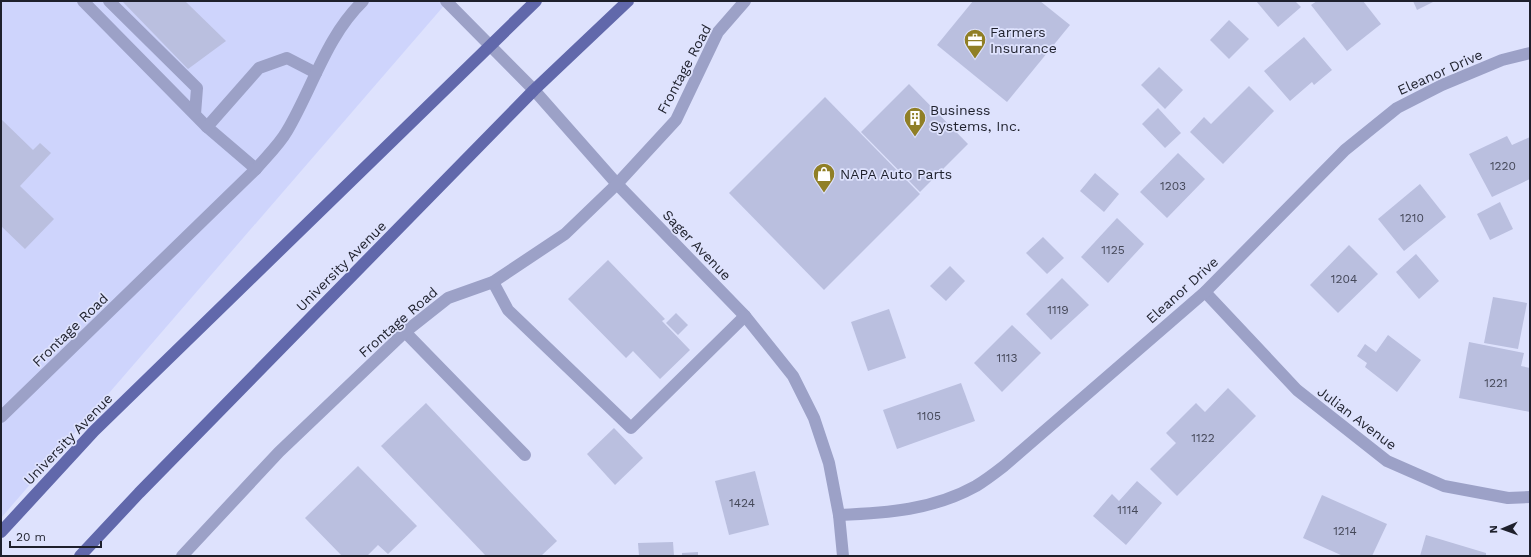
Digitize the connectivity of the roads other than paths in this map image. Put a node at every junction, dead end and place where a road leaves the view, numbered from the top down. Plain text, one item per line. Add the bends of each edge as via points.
1 (83, 1) edge
2 (109, 1) edge
3 (363, 1) edge
4 (446, 1) edge
5 (536, 1) edge
6 (628, 1) edge
7 (745, 1) edge
8 (490, 46) junction
9 (1530, 53) edge
10 (316, 73) junction
11 (534, 90) junction
12 (195, 114) junction
13 (207, 127) junction
14 (256, 170) junction
15 (617, 184) junction
16 (493, 282) junction
17 (1205, 292) junction
18 (744, 316) junction
19 (405, 332) junction
20 (1, 417) edge
21 (526, 455) dead end
22 (1530, 498) edge
23 (839, 515) junction
24 (1, 532) edge
25 (80, 556) edge
26 (182, 556) edge
27 (843, 556) edge

1 - 12 street
2 - 12 street via 197,88
3 - 10 street, Frontage Road via 330,43
4 - 8 street, Sager Avenue
5 - 8 main road, University Avenue
6 - 11 main road, University Avenue
7 - 15 street, Frontage Road via 718,32 676,120
8 - 11 street, Sager Avenue
8 - 24 main road, University Avenue via 94,431
9 - 17 street, Eleanor Drive via 1502,60 1442,85 1397,108 1345,150
10 - 13 street via 287,58 259,68
10 - 14 street, Frontage Road via 286,132
11 - 15 street, Sager Avenue
11 - 25 main road, University Avenue via 138,493
12 - 13 street
13 - 14 street
14 - 20 street, Frontage Road
15 - 16 street, Frontage Road via 565,234
15 - 18 street, Sager Avenue
16 - 18 street via 508,310 631,428
16 - 19 street, Frontage Road via 448,298
17 - 22 street, Julian Avenue via 1297,390 1387,461 1444,486 1508,498
17 - 23 street, Eleanor Drive via 1004,466 977,486 948,500 916,509 883,514
18 - 23 street, Sager Avenue via 793,376 814,418 829,463
19 - 21 street
19 - 26 street, Frontage Road via 279,452
23 - 27 street, Sager Avenue

